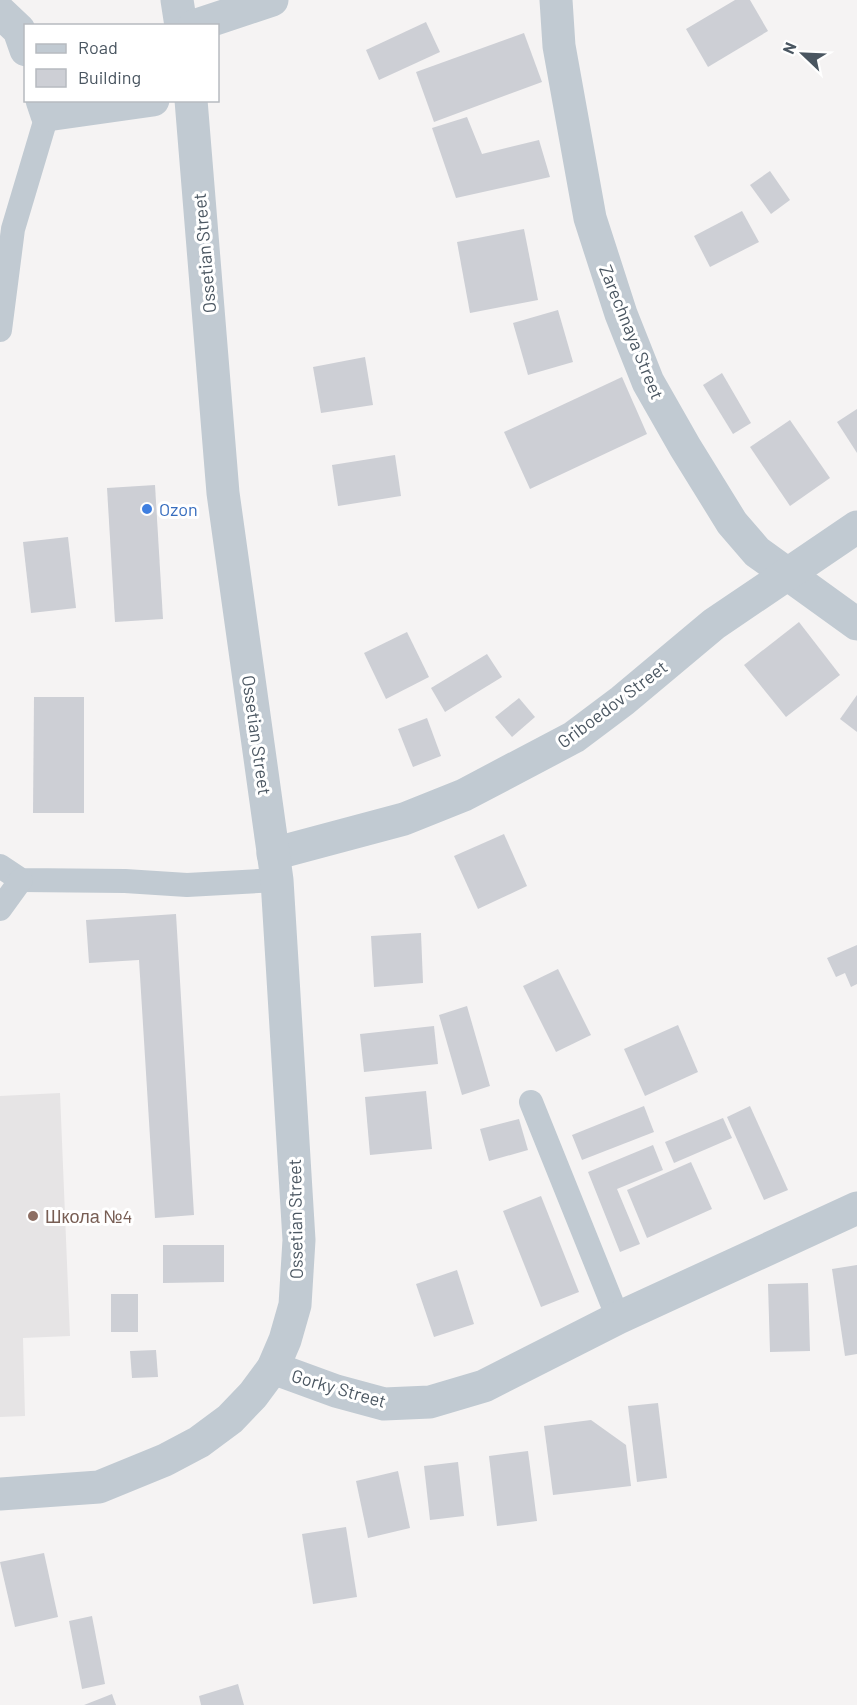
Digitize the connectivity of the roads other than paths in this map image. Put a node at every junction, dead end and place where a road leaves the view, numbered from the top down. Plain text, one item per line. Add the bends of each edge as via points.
1 (177, 0) edge
2 (272, 0) edge
3 (556, 0) edge
4 (0, 12) edge
5 (181, 24) edge
6 (200, 24) edge
7 (24, 44) edge
8 (126, 102) edge
9 (191, 102) edge
10 (45, 108) edge
11 (0, 330) edge
12 (857, 527) edge
13 (787, 574) junction
14 (857, 624) edge
15 (0, 866) edge
16 (275, 867) junction
17 (21, 880) junction
18 (0, 909) edge
19 (531, 1102) dead end
20 (857, 1208) edge
21 (618, 1318) junction
22 (273, 1368) junction
23 (0, 1490) edge

1 - 5 street
2 - 6 street
3 - 13 street, Zarechnaya Street via 559,46 590,218 648,382 732,523 757,552
4 - 7 street via 19,30
8 - 10 street
9 - 16 street, Ossetian Street via 223,493
10 - 11 lane via 13,229
12 - 13 street, Griboedov Street
13 - 14 street, Zarechnaya Street
13 - 16 street, Griboedov Street via 714,624 574,737 464,795
15 - 17 lane
16 - 17 lane via 187,885
16 - 22 street, Ossetian Street via 299,1240 295,1305
17 - 18 lane
19 - 21 lane
20 - 21 street, Gorky Street
21 - 22 street, Gorky Street via 484,1386 430,1402 384,1404
22 - 23 street, Gorky Street via 230,1419 165,1460 99,1487

